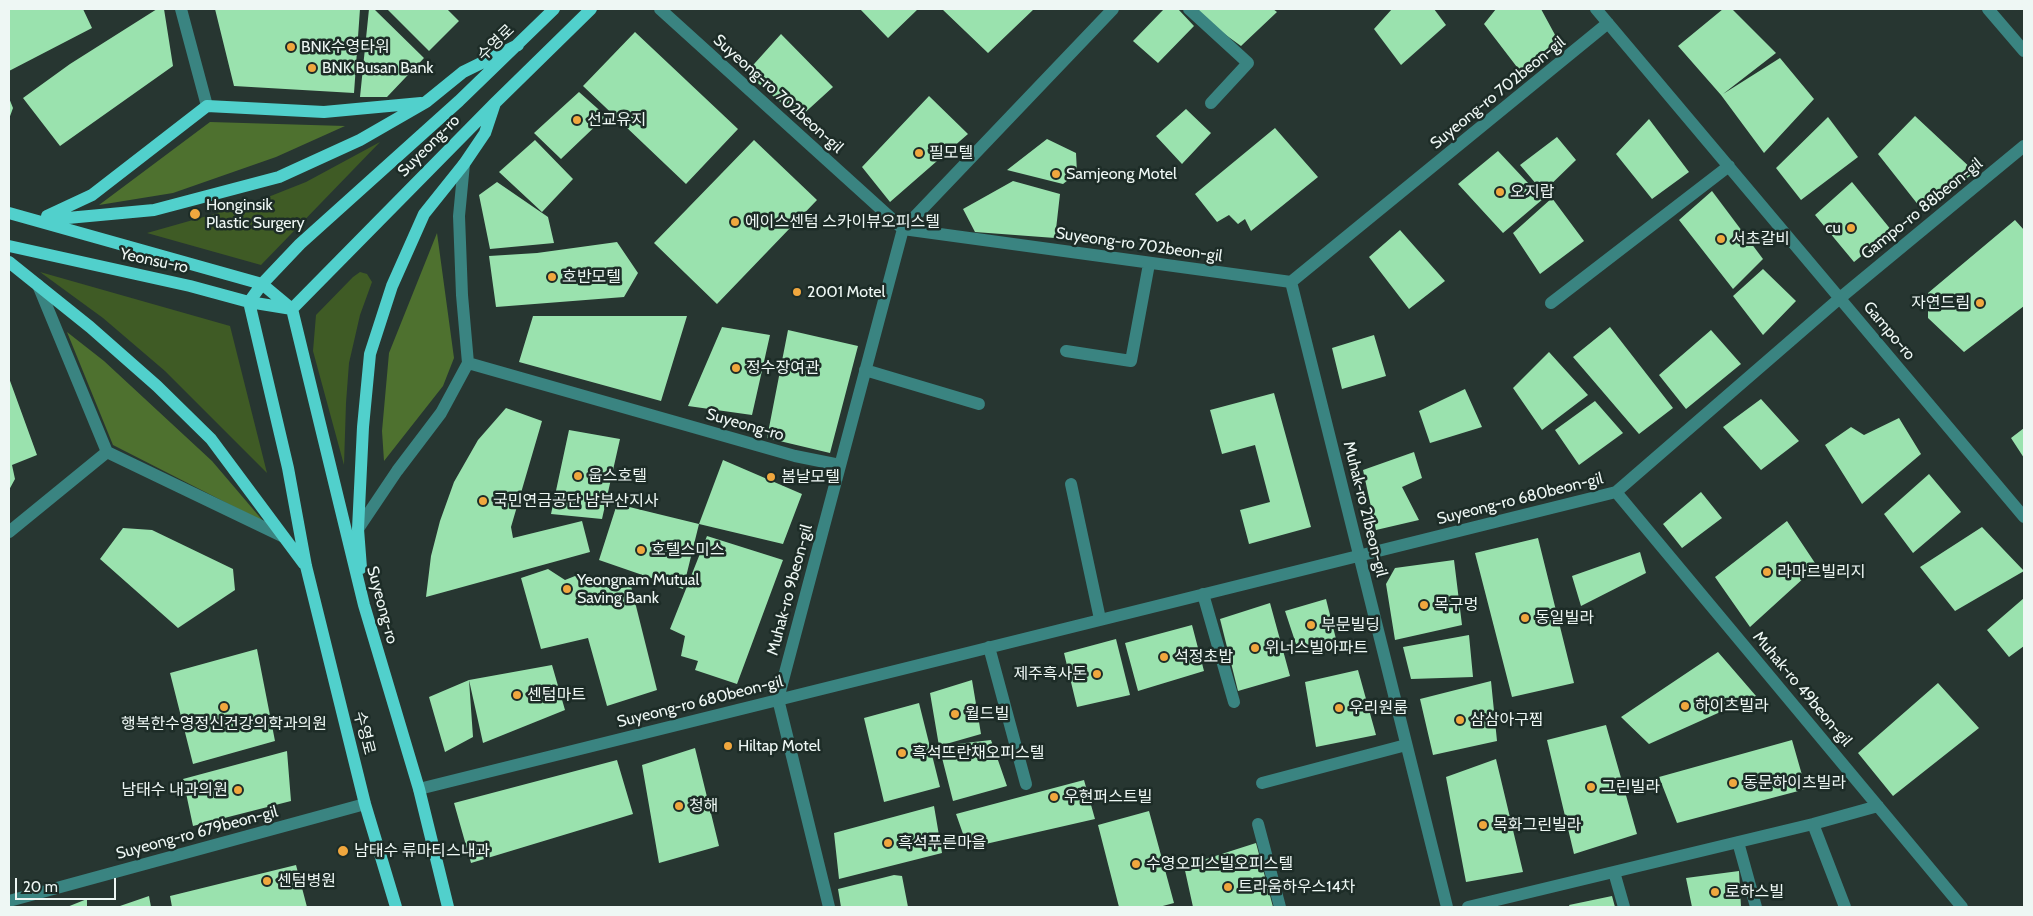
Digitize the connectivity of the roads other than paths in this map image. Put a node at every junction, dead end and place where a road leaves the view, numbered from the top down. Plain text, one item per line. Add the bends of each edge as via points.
1 (181, 9) edge
2 (554, 9) edge
3 (591, 9) edge
4 (660, 9) edge
5 (1112, 9) edge
6 (1189, 9) edge
7 (1596, 9) edge
8 (1988, 9) edge
9 (1608, 23) junction
10 (518, 45) junction
11 (2024, 51) edge
12 (426, 102) junction
13 (495, 103) junction
14 (1211, 103) dead end
15 (206, 106) junction
16 (2024, 146) edge
17 (464, 164) junction
18 (1729, 166) junction
19 (9, 213) edge
20 (38, 220) junction
21 (903, 229) junction
22 (9, 246) edge
23 (9, 262) edge
24 (1149, 264) junction
25 (1291, 282) junction
26 (262, 284) junction
27 (38, 285) junction
28 (1840, 298) junction
29 (249, 302) junction
30 (1551, 304) dead end
31 (292, 309) junction
32 (1066, 351) dead end
33 (468, 363) junction
34 (865, 370) junction
35 (979, 404) dead end
36 (108, 452) junction
37 (840, 466) junction
38 (1071, 484) dead end
39 (1616, 492) junction
40 (2024, 517) edge
41 (358, 529) junction
42 (9, 532) edge
43 (282, 536) junction
44 (1359, 555) junction
45 (306, 566) junction
46 (1203, 594) junction
47 (364, 605) junction
48 (1100, 619) junction
49 (989, 647) junction
50 (778, 699) junction
51 (1234, 702) dead end
52 (1406, 745) junction
53 (1262, 783) dead end
54 (1026, 784) dead end
55 (420, 789) junction
56 (365, 804) junction
57 (1878, 806) junction
58 (1258, 824) dead end
59 (1814, 824) junction
60 (1738, 842) junction
61 (1614, 872) junction
62 (9, 901) edge
63 (396, 907) edge
64 (448, 907) edge
65 (829, 907) edge
66 (1280, 907) edge
67 (1447, 907) edge
68 (1468, 907) edge
69 (1624, 907) edge
70 (1756, 907) edge
71 (1846, 907) edge
72 (1962, 907) edge

1 - 15 street
2 - 10 main road, 수영로
3 - 13 main road, Suyeong-ro
4 - 21 street, Suyeong-ro 702beon-gil
5 - 21 street, Muhak-ro 9beon-gil
6 - 14 street via 1248,64
7 - 9 street, Gampo-ro
8 - 11 street
9 - 18 street, Gampo-ro
9 - 25 street, Suyeong-ro 702beon-gil
10 - 12 main road via 464,72
10 - 26 main road, 수영로 via 300,244
12 - 15 main road via 324,112
12 - 20 main road via 360,140 279,177 154,210
13 - 17 main road via 485,133
13 - 31 main road, Suyeong-ro
15 - 20 main road via 92,194
16 - 28 street, Gampo-ro 88beon-gil
17 - 33 street via 459,216
17 - 41 main road via 424,214 392,286 370,354 362,427
18 - 28 street, Gampo-ro
18 - 30 street
19 - 20 main road, Yeonsu-ro
20 - 26 main road, Yeonsu-ro
21 - 24 street, Suyeong-ro 702beon-gil
21 - 34 street, Muhak-ro 9beon-gil
22 - 29 main road, Yeonsu-ro
23 - 27 main road
24 - 25 street, Suyeong-ro 702beon-gil
24 - 32 street via 1131,360
25 - 44 street, Muhak-ro 21beon-gil
26 - 29 main road
26 - 31 main road
27 - 36 street
27 - 43 main road via 157,386 211,440
28 - 39 street, Suyeong-ro 680beon-gil
28 - 40 street, Gampo-ro
29 - 31 main road, Yeonsu-ro
29 - 45 main road via 288,468
31 - 47 main road, Suyeong-ro
33 - 37 street, Suyeong-ro
33 - 41 street via 440,412
34 - 35 street
34 - 37 street, Muhak-ro 9beon-gil
36 - 42 street
36 - 43 street
37 - 50 street, Muhak-ro 9beon-gil
38 - 48 street
39 - 44 street, Suyeong-ro 680beon-gil
39 - 57 street, Muhak-ro 49beon-gil
41 - 47 main road
43 - 45 main road
44 - 46 street, Suyeong-ro 680beon-gil
44 - 52 street, Muhak-ro 21beon-gil
45 - 56 main road, 수영로
46 - 48 street, Suyeong-ro 680beon-gil
46 - 51 street
47 - 55 main road, Suyeong-ro
48 - 49 street, Suyeong-ro 680beon-gil
49 - 50 street, Suyeong-ro 680beon-gil
49 - 54 street
50 - 55 street, Suyeong-ro 680beon-gil
50 - 65 street, Muhak-ro 9beon-gil
52 - 53 street
52 - 67 street, Muhak-ro 21beon-gil
55 - 64 main road, Suyeong-ro
56 - 62 street, Suyeong-ro 679beon-gil
56 - 63 main road, 수영로
57 - 59 street
57 - 72 street, Muhak-ro 49beon-gil
58 - 66 street
59 - 60 street
59 - 71 street
60 - 61 street
60 - 70 street
61 - 68 street
61 - 69 street

